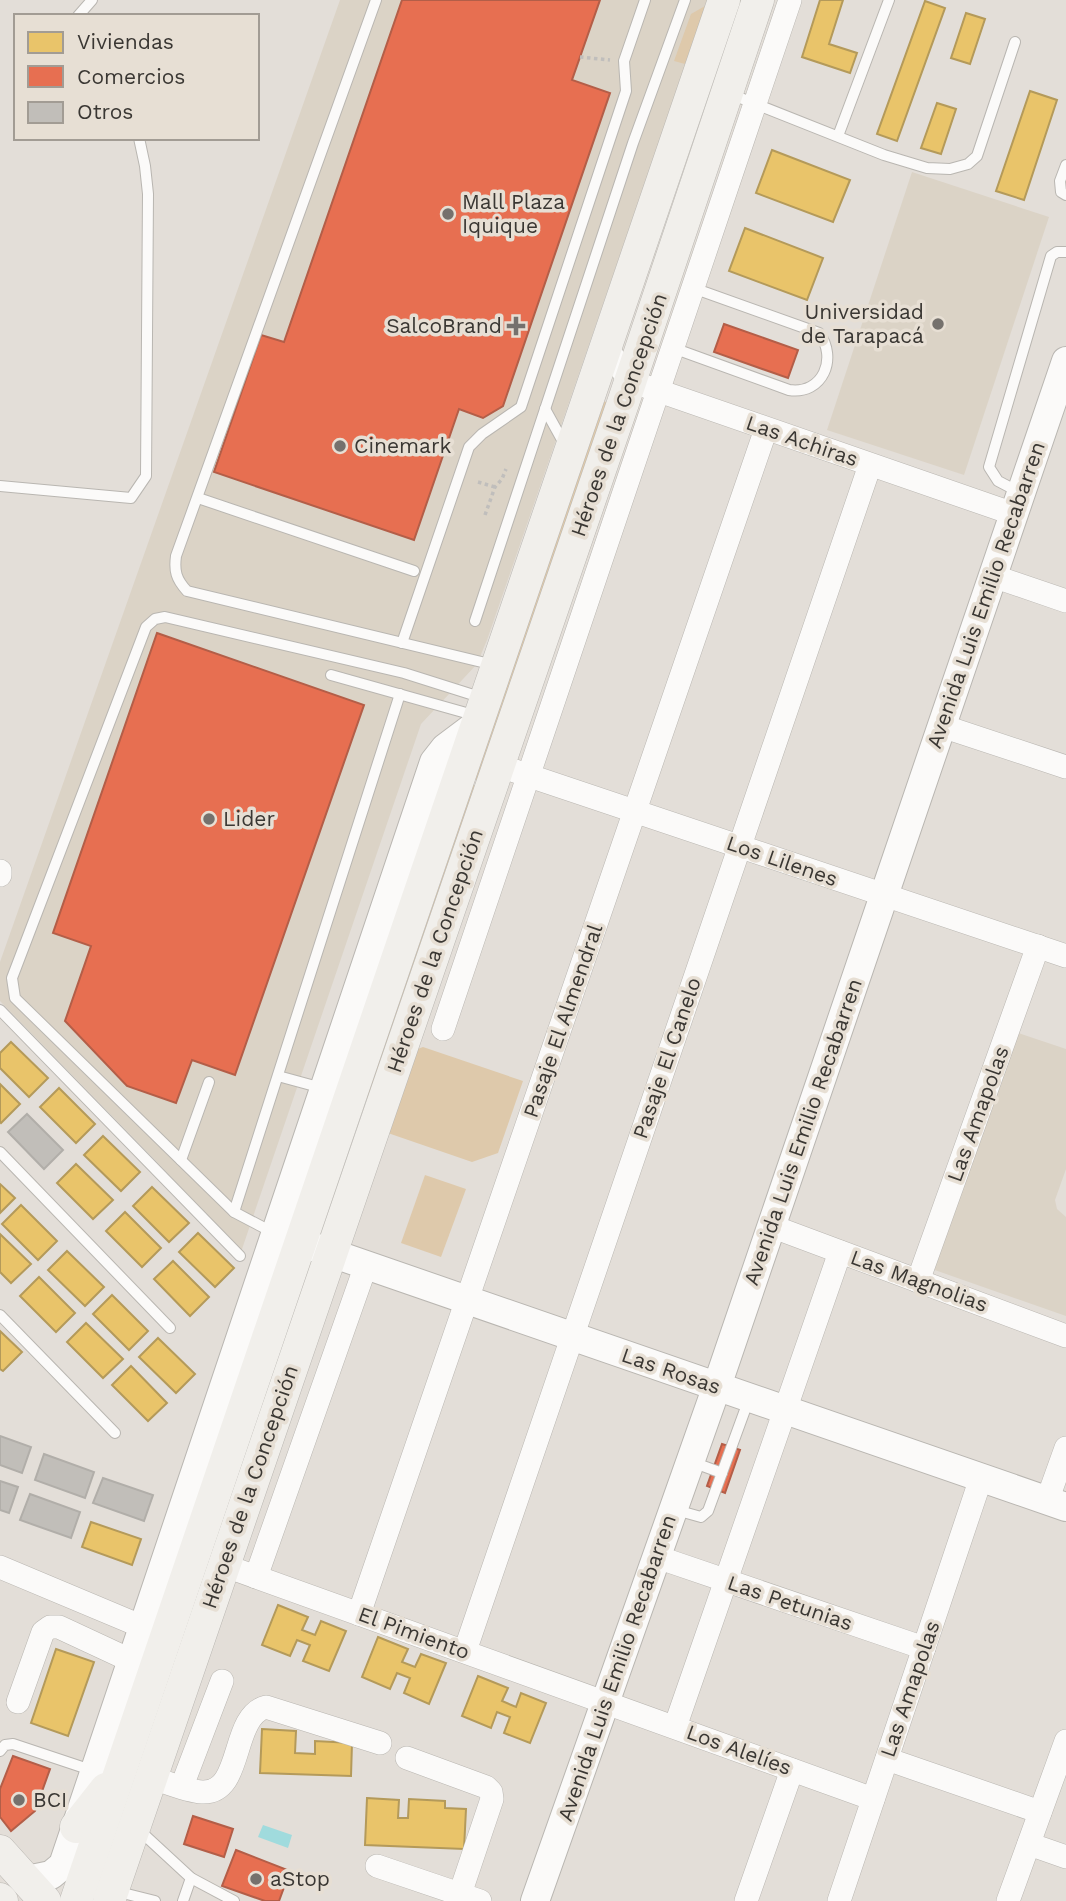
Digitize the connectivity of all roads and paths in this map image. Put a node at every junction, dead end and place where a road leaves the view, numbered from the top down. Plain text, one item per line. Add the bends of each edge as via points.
1 (92, 0) edge
2 (376, 0) edge
3 (645, 0) edge
4 (724, 0) edge
5 (758, 0) edge
6 (790, 0) edge
7 (889, 0) edge
8 (687, 1) edge
9 (80, 14) edge
10 (1015, 43) dead end
11 (742, 98) junction
12 (838, 136) junction
13 (139, 140) edge
14 (1066, 165) edge
15 (1066, 195) edge
16 (1066, 253) edge
17 (693, 288) junction
18 (606, 347) junction
19 (673, 348) junction
20 (1066, 361) edge
21 (644, 386) junction
22 (1058, 409) edge
23 (545, 410) junction
24 (766, 429) junction
25 (570, 453) junction
26 (870, 464) junction
27 (506, 469) dead end
28 (478, 482) dead end
29 (0, 485) edge
30 (495, 487) junction
31 (198, 498) junction
32 (1017, 503) junction
33 (485, 515) dead end
34 (414, 571) dead end
35 (993, 576) junction
36 (1066, 601) edge
37 (475, 621) dead end
38 (402, 643) junction
39 (497, 666) junction
40 (331, 675) dead end
41 (400, 694) junction
42 (481, 713) junction
43 (942, 726) junction
44 (498, 766) junction
45 (1066, 767) edge
46 (529, 776) junction
47 (635, 811) junction
48 (740, 846) junction
49 (884, 895) junction
50 (1038, 946) junction
51 (1066, 956) edge
52 (0, 1010) edge
53 (443, 1029) dead end
54 (278, 1076) junction
55 (209, 1082) dead end
56 (338, 1093) junction
57 (0, 1152) edge
58 (181, 1160) junction
59 (234, 1212) junction
60 (771, 1226) junction
61 (288, 1238) junction
62 (840, 1252) junction
63 (331, 1253) junction
64 (240, 1256) dead end
65 (366, 1265) junction
66 (918, 1281) junction
67 (467, 1300) junction
68 (0, 1315) edge
69 (170, 1328) dead end
70 (573, 1336) junction
71 (1066, 1336) edge
72 (717, 1386) junction
73 (749, 1399) junction
74 (785, 1410) junction
75 (115, 1433) dead end
76 (1066, 1448) edge
77 (690, 1461) junction
78 (722, 1473) junction
79 (981, 1478) junction
80 (1057, 1504) edge
81 (673, 1509) junction
82 (657, 1557) junction
83 (223, 1565) junction
84 (0, 1567) edge
85 (256, 1577) junction
86 (726, 1581) junction
87 (359, 1614) junction
88 (143, 1627) junction
89 (924, 1648) junction
90 (465, 1651) junction
91 (132, 1661) junction
92 (222, 1681) dead end
93 (18, 1702) dead end
94 (605, 1702) junction
95 (675, 1727) junction
96 (1066, 1741) edge
97 (380, 1743) dead end
98 (0, 1751) edge
99 (407, 1758) dead end
100 (887, 1759) junction
101 (792, 1770) junction
102 (122, 1773) junction
103 (182, 1786) junction
104 (873, 1799) junction
105 (1040, 1812) junction
106 (133, 1825) junction
107 (76, 1827) joint
108 (1029, 1843) junction
109 (0, 1851) edge
110 (1066, 1857) edge
111 (377, 1866) dead end
112 (191, 1878) junction
113 (36, 1890) edge
114 (111, 1896) edge
115 (470, 1898) edge
116 (76, 1901) edge
117 (155, 1901) edge
118 (183, 1901) edge
119 (234, 1901) edge
120 (535, 1901) edge
121 (746, 1901) edge
122 (839, 1901) edge
123 (1008, 1901) edge

1 - 9 lane
2 - 31 lane
3 - 38 lane via 624,61 626,91 521,407 469,447
4 - 18 main road, Héroes de la Concepción
5 - 11 main road, Héroes de la Concepción
6 - 11 street, Héroes de la Concepción
7 - 12 lane
8 - 23 lane via 633,143
10 - 12 lane via 977,156 968,164 928,168
11 - 12 lane
11 - 17 street, Héroes de la Concepción
11 - 21 main road, Héroes de la Concepción
13 - 29 lane via 148,194 146,477 131,498
14 - 15 lane via 1060,180
16 - 32 lane via 1057,251 1051,256 989,467
17 - 19 street, Héroes de la Concepción
17 - 19 lane via 819,333 828,358 819,382 800,391
18 - 21 street
18 - 25 main road, Héroes de la Concepción
19 - 21 street, Héroes de la Concepción
20 - 22 street, Avenida Luis Emilio Recabarren
21 - 24 street, Las Achiras
21 - 44 main road, Héroes de la Concepción
21 - 46 street, Héroes de la Concepción
22 - 32 street, Avenida Luis Emilio Recabarren
23 - 25 lane
23 - 37 lane
24 - 26 street, Las Achiras
24 - 47 street, Pasaje El Almendral
25 - 39 main road, Héroes de la Concepción
26 - 32 street, Las Achiras
26 - 48 street, Pasaje El Canelo
27 - 30 path
28 - 30 path
30 - 33 path
31 - 34 lane
31 - 38 lane via 174,569 177,581 187,591
32 - 35 street, Avenida Luis Emilio Recabarren
35 - 36 street
35 - 43 street, Avenida Luis Emilio Recabarren
38 - 39 lane
39 - 42 main road, Héroes de la Concepción
40 - 41 lane
41 - 42 lane
41 - 54 lane
42 - 56 main road, Héroes de la Concepción
42 - 58 lane via 404,673 164,617 146,627 12,978 15,998
43 - 45 street
43 - 49 street, Avenida Luis Emilio Recabarren
44 - 46 street, Los Lilenes
44 - 63 main road, Héroes de la Concepción
46 - 47 street, Los Lilenes
46 - 53 street, Héroes de la Concepción
47 - 48 street, Los Lilenes
47 - 67 street, Pasaje El Almendral
48 - 49 street, Los Lilenes
48 - 70 street, Pasaje El Canelo
49 - 50 street, Los Lilenes
49 - 60 street, Avenida Luis Emilio Recabarren
50 - 51 street, Los Lilenes
50 - 66 street, Las Amapolas
52 - 64 lane
54 - 56 lane
54 - 59 lane
55 - 58 lane
56 - 61 main road, Héroes de la Concepción
57 - 69 lane
58 - 59 lane
59 - 61 lane
60 - 62 street, Las Magnolias
60 - 72 street, Avenida Luis Emilio Recabarren
61 - 63 street, Las Rosas
61 - 88 street, Héroes de la Concepción
61 - 102 main road, Héroes de la Concepción
62 - 66 street, Las Magnolias
62 - 74 street
63 - 65 street, Las Rosas
63 - 83 main road, Héroes de la Concepción
65 - 67 street, Las Rosas
65 - 85 street, Héroes de la Concepción
66 - 71 street, Las Magnolias
67 - 70 street, Las Rosas
67 - 87 street, Pasaje El Almendral
68 - 75 lane
70 - 72 street, Las Rosas
70 - 90 street, Pasaje El Canelo
72 - 73 street, Las Rosas
72 - 77 street, Avenida Luis Emilio Recabarren
73 - 74 street, Las Rosas
73 - 78 lane
74 - 79 street, Las Rosas
74 - 86 street
76 - 80 street
77 - 78 lane
77 - 81 street, Avenida Luis Emilio Recabarren
78 - 81 lane via 705,1515
79 - 80 street, Las Rosas
79 - 89 street, Las Amapolas
81 - 82 street, Avenida Luis Emilio Recabarren
82 - 86 street, Las Petunias
82 - 94 street, Avenida Luis Emilio Recabarren
83 - 85 street, El Pimiento
83 - 102 main road, Héroes de la Concepción
84 - 88 street
85 - 87 street, El Pimiento
86 - 89 street, Las Petunias
86 - 95 street
87 - 90 street, El Pimiento
88 - 91 street, Héroes de la Concepción
89 - 100 street, Las Amapolas
90 - 94 street, El Pimiento
91 - 93 street via 50,1627 43,1632
91 - 102 street, Héroes de la Concepción
92 - 103 street
94 - 95 street, Los Alelíes
94 - 120 street, Avenida Luis Emilio Recabarren
95 - 101 street, Los Alelíes
96 - 105 street
97 - 103 street via 266,1707 249,1719 221,1786 203,1792
98 - 102 lane via 13,1744
99 - 115 street via 491,1792
100 - 104 street, Las Amapolas
100 - 105 street
101 - 104 street, Los Alelíes
101 - 121 street
102 - 103 street
102 - 106 main road, Héroes de la Concepción
102 - 107 main road
102 - 116 main road, Héroes de la Concepción
104 - 122 street, Las Amapolas
105 - 108 street
106 - 112 lane
106 - 114 main road, Héroes de la Concepción
107 - 113 street via 63,1865
108 - 110 street
108 - 123 street
109 - 113 main road
111 - 115 street
112 - 118 lane
112 - 119 lane
114 - 117 lane

